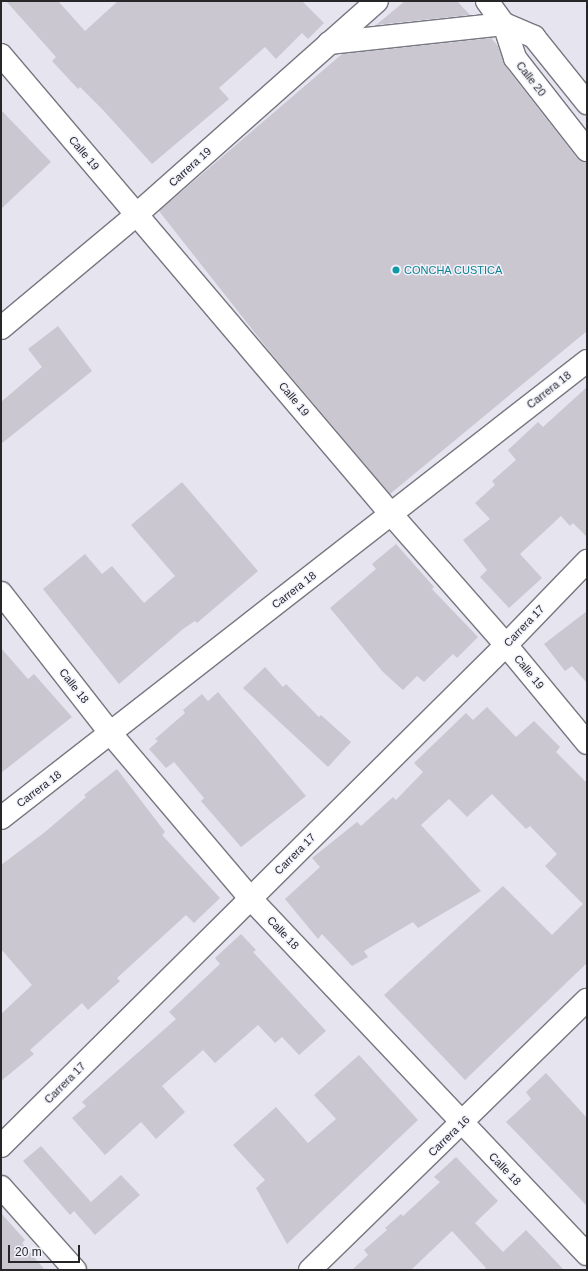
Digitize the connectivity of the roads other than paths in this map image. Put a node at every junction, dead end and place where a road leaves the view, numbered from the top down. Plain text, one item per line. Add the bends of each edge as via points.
1 (377, 1) edge
2 (487, 1) edge
3 (504, 24) junction
4 (329, 43) junction
5 (1, 54) edge
6 (587, 103) edge
7 (587, 150) edge
8 (136, 215) junction
9 (1, 328) edge
10 (587, 361) edge
11 (391, 514) junction
12 (587, 560) edge
13 (1, 593) edge
14 (506, 645) junction
15 (111, 734) junction
16 (587, 744) edge
17 (1, 818) edge
18 (250, 898) junction
19 (587, 1000) edge
20 (462, 1124) junction
21 (1, 1146) edge
22 (1, 1187) edge
23 (587, 1254) edge
24 (75, 1270) edge
25 (310, 1270) edge

1 - 4 street, Carrera 19
2 - 3 street, Calle 20
3 - 4 street
3 - 6 street via 534,37
3 - 7 street, Calle 20 via 515,58
4 - 8 street, Carrera 19
5 - 8 street, Calle 19
8 - 9 street, Carrera 19
8 - 11 street, Calle 19
10 - 11 street, Carrera 18
11 - 14 street, Calle 19
11 - 15 street, Carrera 18
12 - 14 street, Carrera 17
13 - 15 street, Calle 18
14 - 16 street, Calle 19
14 - 18 street, Carrera 17
15 - 17 street, Carrera 18
15 - 18 street, Calle 18
18 - 20 street, Calle 18
18 - 21 street, Carrera 17
19 - 20 street, Carrera 16
20 - 23 street, Calle 18
20 - 25 street, Carrera 16
22 - 24 street

